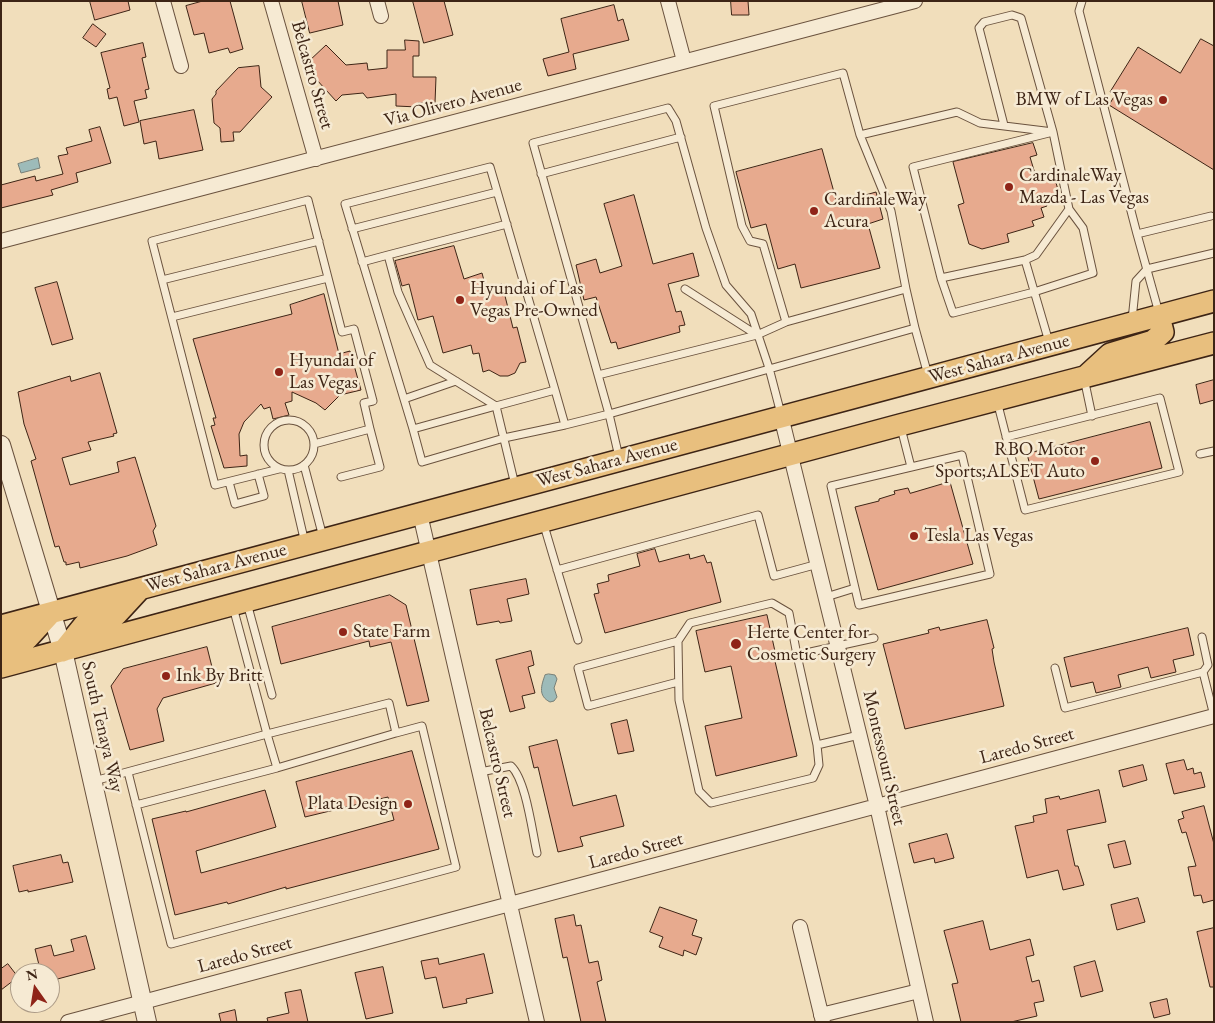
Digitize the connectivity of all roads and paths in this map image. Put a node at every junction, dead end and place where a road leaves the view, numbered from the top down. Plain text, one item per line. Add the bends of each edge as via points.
1 (163, 1) edge
2 (271, 1) edge
3 (377, 1) edge
4 (668, 1) edge
5 (915, 1) edge
6 (1082, 1) edge
7 (382, 16) dead end
8 (684, 62) junction
9 (181, 66) dead end
10 (1004, 125) junction
11 (1054, 132) junction
12 (860, 135) junction
13 (681, 137) junction
14 (316, 159) junction
15 (541, 174) junction
16 (497, 192) junction
17 (1069, 209) junction
18 (1212, 216) dead end
19 (507, 224) junction
20 (352, 229) junction
21 (1137, 234) junction
22 (319, 241) junction
23 (1, 242) edge
24 (1214, 253) edge
25 (388, 255) junction
26 (1025, 260) junction
27 (362, 262) junction
28 (1147, 269) junction
29 (328, 278) junction
30 (941, 278) junction
31 (162, 280) junction
32 (685, 289) dead end
33 (906, 289) junction
34 (1034, 292) junction
35 (1214, 302) edge
36 (1159, 316) junction
37 (172, 317) junction
38 (786, 322) junction
39 (1132, 324) junction
40 (915, 328) junction
41 (757, 335) junction
42 (1214, 343) edge
43 (1050, 346) junction
44 (769, 368) junction
45 (598, 376) junction
46 (928, 377) junction
47 (1084, 378) junction
48 (456, 380) junction
49 (555, 390) junction
50 (404, 399) junction
51 (997, 401) junction
52 (496, 406) junction
53 (609, 414) junction
54 (781, 416) junction
55 (1092, 416) junction
56 (565, 425) junction
57 (900, 425) junction
58 (370, 429) junction
59 (414, 429) junction
60 (1006, 437) junction
61 (504, 438) junction
62 (314, 444) junction
63 (1, 445) edge
64 (1214, 451) edge
65 (1200, 454) dead end
66 (792, 455) junction
67 (620, 460) junction
68 (304, 465) junction
69 (911, 467) junction
70 (280, 469) junction
71 (288, 470) junction
72 (258, 474) junction
73 (341, 478) dead end
74 (229, 482) junction
75 (516, 488) junction
76 (420, 514) junction
77 (543, 522) junction
78 (314, 542) junction
79 (429, 552) junction
80 (818, 564) junction
81 (557, 570) junction
82 (855, 588) junction
83 (140, 589) junction
84 (826, 597) junction
85 (240, 603) junction
86 (51, 613) junction
87 (1, 626) edge
88 (874, 638) dead end
89 (1202, 638) dead end
90 (578, 640) dead end
91 (678, 642) junction
92 (838, 646) junction
93 (1, 647) edge
94 (63, 651) junction
95 (797, 655) junction
96 (1, 667) edge
97 (1055, 668) dead end
98 (1204, 672) junction
99 (678, 682) junction
100 (272, 695) dead end
101 (1214, 716) edge
102 (396, 733) junction
103 (268, 734) junction
104 (859, 735) junction
105 (817, 745) junction
106 (276, 768) junction
107 (128, 772) junction
108 (480, 772) junction
109 (94, 781) junction
110 (136, 805) junction
111 (877, 806) junction
112 (537, 853) dead end
113 (510, 904) junction
114 (800, 927) dead end
115 (919, 991) junction
116 (142, 1002) junction
117 (822, 1018) edge
118 (68, 1022) edge
119 (147, 1022) edge
120 (537, 1022) edge
121 (926, 1022) edge

1 - 9 street
2 - 14 street, Belcastro Street
3 - 7 street
4 - 8 street
5 - 8 street, Via Olivero Avenue
6 - 21 lane via 1079,12
8 - 14 street, Via Olivero Avenue
10 - 11 lane
10 - 11 lane via 979,28 984,22 1012,15 1021,18
10 - 12 lane via 980,123 957,112
11 - 17 lane
11 - 30 lane via 913,167
12 - 33 lane via 891,211
12 - 38 lane via 843,73 714,106 742,226 750,241 763,244
13 - 15 lane
13 - 15 lane via 668,108 533,143
13 - 41 lane via 706,228 726,285 751,314
14 - 23 street, Via Olivero Avenue
15 - 45 lane
16 - 19 lane
16 - 20 lane
16 - 20 lane via 490,167 344,204
17 - 26 lane via 1036,255
17 - 34 lane via 1083,228 1093,273
18 - 21 lane
19 - 25 lane
19 - 49 lane
20 - 27 lane
21 - 28 lane
22 - 29 lane
22 - 31 lane
22 - 31 lane via 308,200 152,241
24 - 28 lane
25 - 27 lane
25 - 48 lane via 398,292 430,365
26 - 30 lane
26 - 34 lane
27 - 50 lane
28 - 36 lane
28 - 39 lane via 1136,281
29 - 37 lane
29 - 58 lane via 342,332 354,329 373,401 364,404
30 - 34 lane via 952,314
31 - 37 lane
32 - 41 lane
33 - 38 lane
33 - 40 lane
34 - 43 lane
35 - 36 main road, West Sahara Avenue
36 - 39 main road, West Sahara Avenue
36 - 47 main road via 1162,332 1154,341 1110,354
37 - 74 lane via 215,485
38 - 41 lane
39 - 43 main road, West Sahara Avenue
40 - 44 lane
40 - 46 lane
41 - 44 lane
41 - 45 lane
42 - 47 main road, West Sahara Avenue
43 - 46 main road, West Sahara Avenue
44 - 53 lane
44 - 54 lane
45 - 53 lane
46 - 54 main road, West Sahara Avenue
47 - 51 main road, West Sahara Avenue
47 - 55 lane
48 - 50 lane
48 - 52 lane
49 - 52 lane
49 - 56 lane
50 - 59 lane
51 - 57 main road, West Sahara Avenue
51 - 60 lane
52 - 59 lane
52 - 61 lane
53 - 56 lane
53 - 67 lane
54 - 66 street, Montessouri Street
54 - 67 main road, West Sahara Avenue
55 - 60 lane
55 - 60 lane via 1160,398 1179,472 1025,510
56 - 61 lane
57 - 66 main road, West Sahara Avenue
57 - 69 lane
58 - 62 lane
58 - 73 lane via 380,467
59 - 61 lane via 422,462
61 - 75 lane
62 - 68 lane via 310,460
62 - 70 lane via 308,428 302,423 286,420 271,427 266,434 264,450 267,458
63 - 86 street, South Tenaya Way
64 - 65 lane
66 - 77 main road, West Sahara Avenue
66 - 80 street, Montessouri Street
67 - 75 main road, West Sahara Avenue
68 - 71 lane
68 - 78 lane
69 - 82 lane via 831,486
69 - 82 lane via 962,455 990,574 859,605
70 - 71 lane
70 - 72 lane
71 - 78 lane
72 - 74 lane
72 - 74 lane via 264,496 235,504
75 - 76 main road, West Sahara Avenue
76 - 78 main road, West Sahara Avenue
76 - 79 street, Belcastro Street
77 - 79 main road, West Sahara Avenue
77 - 81 lane
78 - 83 main road, West Sahara Avenue
79 - 85 main road, West Sahara Avenue
79 - 108 street, Belcastro Street
80 - 81 lane via 774,576 758,515
80 - 84 street, Montessouri Street
81 - 90 lane
82 - 84 lane
83 - 86 main road, West Sahara Avenue
83 - 94 main road via 116,615 84,624
84 - 92 street, Montessouri Street
85 - 94 main road, West Sahara Avenue
85 - 100 lane
85 - 103 lane
86 - 87 main road, West Sahara Avenue
86 - 93 main road via 27,639
86 - 94 street, South Tenaya Way
88 - 92 lane
89 - 98 lane via 1208,665
91 - 95 lane via 690,623 772,603 789,613
91 - 99 lane
91 - 99 lane via 578,668 588,706
92 - 95 lane
92 - 104 street, Montessouri Street
94 - 96 main road, West Sahara Avenue
94 - 109 street, South Tenaya Way
95 - 105 lane
97 - 98 lane via 1065,708
98 - 101 lane
99 - 105 lane via 699,791 711,803 813,778 819,765
101 - 111 street, Laredo Street
102 - 103 lane via 389,703
102 - 106 lane
102 - 110 lane via 422,726 456,867 171,944
103 - 106 lane
103 - 107 lane
104 - 105 lane
104 - 111 street, Montessouri Street
106 - 110 lane
107 - 109 lane
107 - 110 lane
108 - 112 lane via 511,766 516,770
108 - 113 street, Belcastro Street
109 - 116 street, South Tenaya Way
111 - 113 street, Laredo Street
111 - 115 street, Montessouri Street
113 - 116 street, Laredo Street
113 - 120 street, Belcastro Street
114 - 117 street
115 - 117 street
115 - 121 street, Montessouri Street
116 - 118 street, Laredo Street
116 - 119 street, South Tenaya Way

